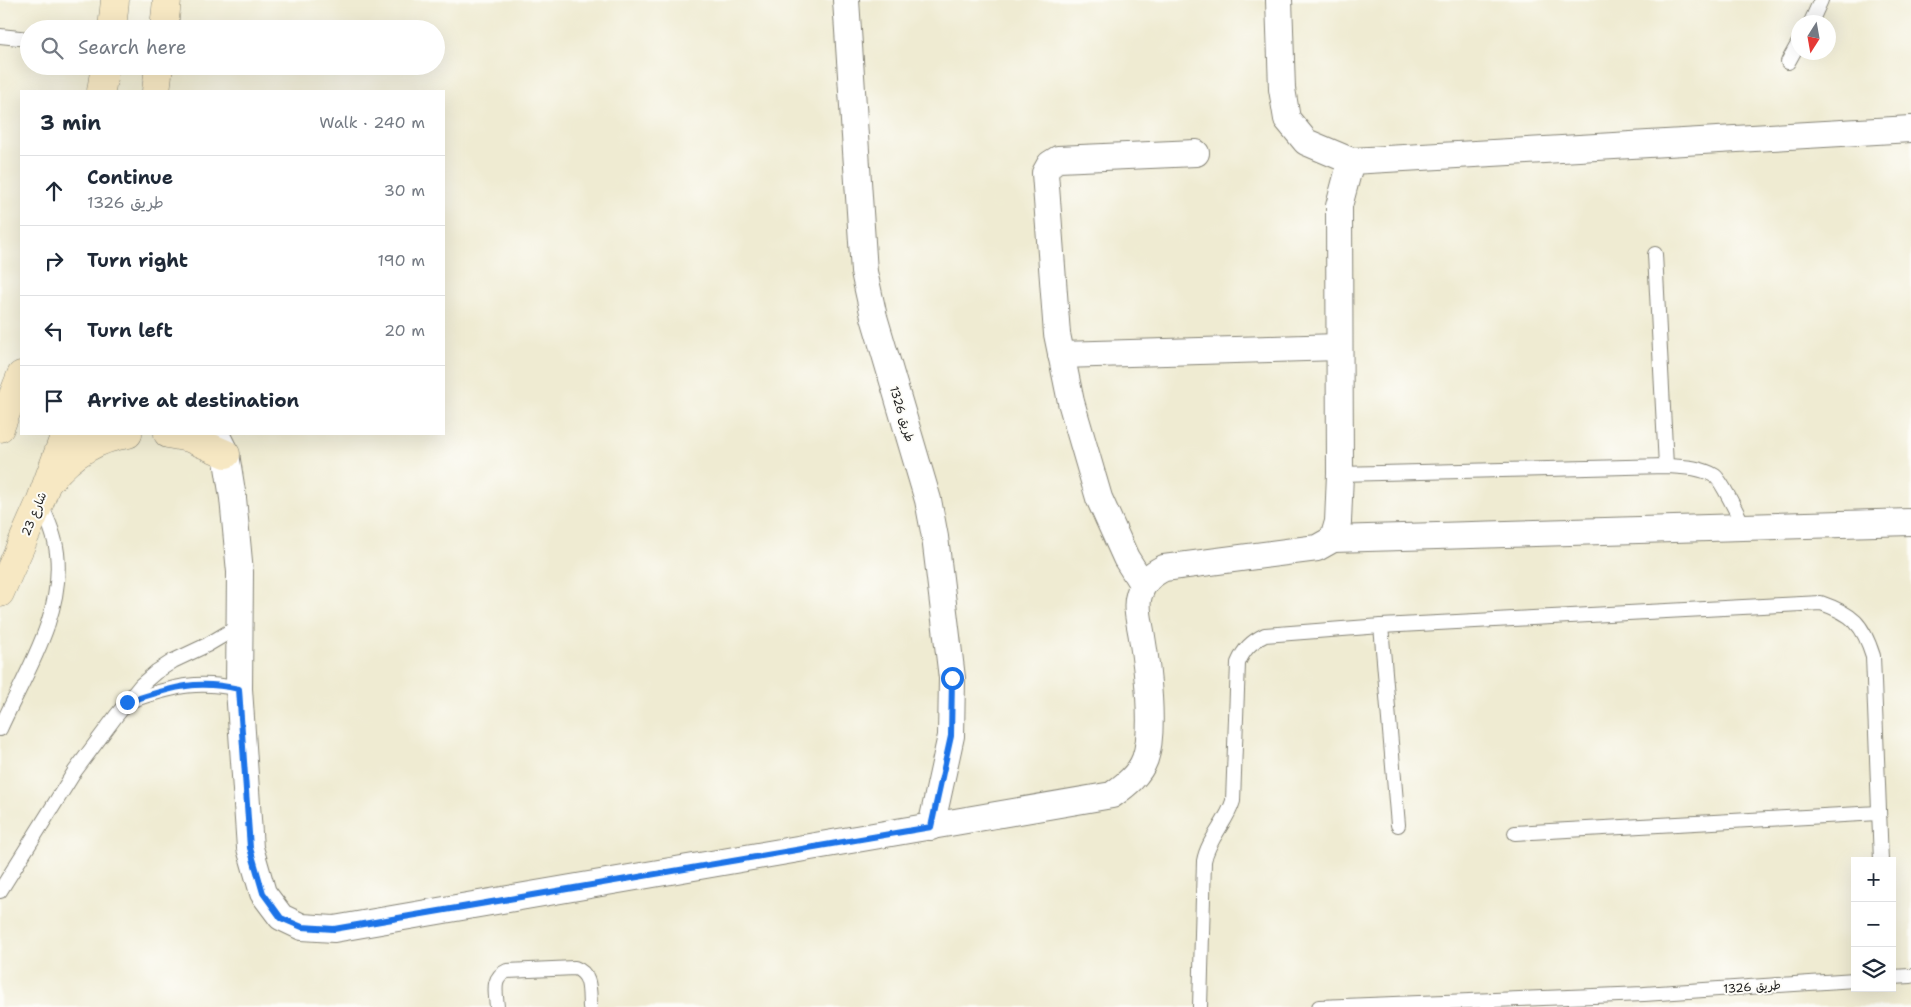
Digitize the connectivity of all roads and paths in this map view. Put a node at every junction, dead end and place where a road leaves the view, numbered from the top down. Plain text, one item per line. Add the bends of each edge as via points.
1 (115, 0) edge
2 (167, 0) edge
3 (846, 0) edge
4 (1279, 0) edge
5 (1821, 0) edge
6 (1814, 15) edge
7 (113, 20) edge
8 (165, 20) edge
9 (0, 36) edge
10 (20, 38) edge
11 (1791, 57) edge
12 (1788, 62) dead end
13 (104, 75) edge
14 (158, 75) edge
15 (101, 90) edge
16 (156, 90) edge
17 (1911, 129) edge
18 (1196, 153) dead end
19 (1351, 161) junction
20 (1655, 254) dead end
21 (1339, 347) junction
22 (1061, 355) junction
23 (20, 378) edge
24 (0, 428) edge
25 (65, 435) edge
26 (120, 435) edge
27 (173, 435) edge
28 (221, 444) edge
29 (1666, 466) junction
30 (1340, 474) junction
31 (43, 494) junction
32 (1911, 522) edge
33 (1744, 527) junction
34 (1333, 539) junction
35 (1143, 585) junction
36 (0, 593) edge
37 (238, 626) junction
38 (1381, 626) junction
39 (239, 689) junction
40 (127, 702) junction
41 (0, 729) edge
42 (1879, 813) junction
43 (1398, 825) dead end
44 (931, 827) junction
45 (1516, 833) dead end
46 (1881, 857) edge
47 (0, 891) edge
48 (1911, 976) edge
49 (1896, 977) edge
50 (1851, 980) edge
51 (1644, 1000) edge
52 (1353, 1006) edge
53 (497, 1007) edge
54 (590, 1007) edge
55 (1200, 1007) edge
56 (1319, 1007) edge

1 - 7 street
2 - 8 street
3 - 44 street, طريق 1326 via 864,272 874,317 928,500 952,678 951,736
4 - 19 street via 1282,89 1287,119 1306,142
5 - 6 lane
9 - 10 lane
11 - 12 lane
13 - 15 street
14 - 16 street
17 - 19 street
18 - 22 street via 1068,158 1050,164 1045,173 1045,183
19 - 21 street via 1340,206
20 - 29 lane
21 - 22 street
21 - 30 street
22 - 35 street via 1071,402 1100,498 1126,558
23 - 24 street
25 - 31 street, شارع 23
26 - 31 street via 87,447 64,464
27 - 28 street
28 - 37 street via 233,498 240,572
29 - 30 lane
29 - 33 lane via 1704,471 1717,477
30 - 34 street via 1338,522
31 - 36 street, شارع 23
31 - 41 lane via 57,552 54,604 46,630
32 - 33 street
33 - 34 street
34 - 35 street via 1317,548 1164,568 1152,574
35 - 44 street via 1138,597 1138,610 1146,662 1149,744 1137,774 1112,795
37 - 39 street
37 - 40 lane via 173,660 141,685
38 - 42 lane via 1821,604 1840,610 1855,621 1867,637 1873,656
38 - 43 lane
38 - 55 lane via 1265,635 1243,651 1236,676 1233,801 1204,861
39 - 40 lane via 191,684
39 - 44 street via 250,848 263,893 281,918 302,927 334,929
40 - 47 lane via 76,771
42 - 45 lane
42 - 46 lane
48 - 49 lane
50 - 51 lane, طريق 1326
51 - 52 lane, طريق 1326
52 - 56 lane, طريق 1326
53 - 54 lane via 495,985 503,972 575,968 586,975

